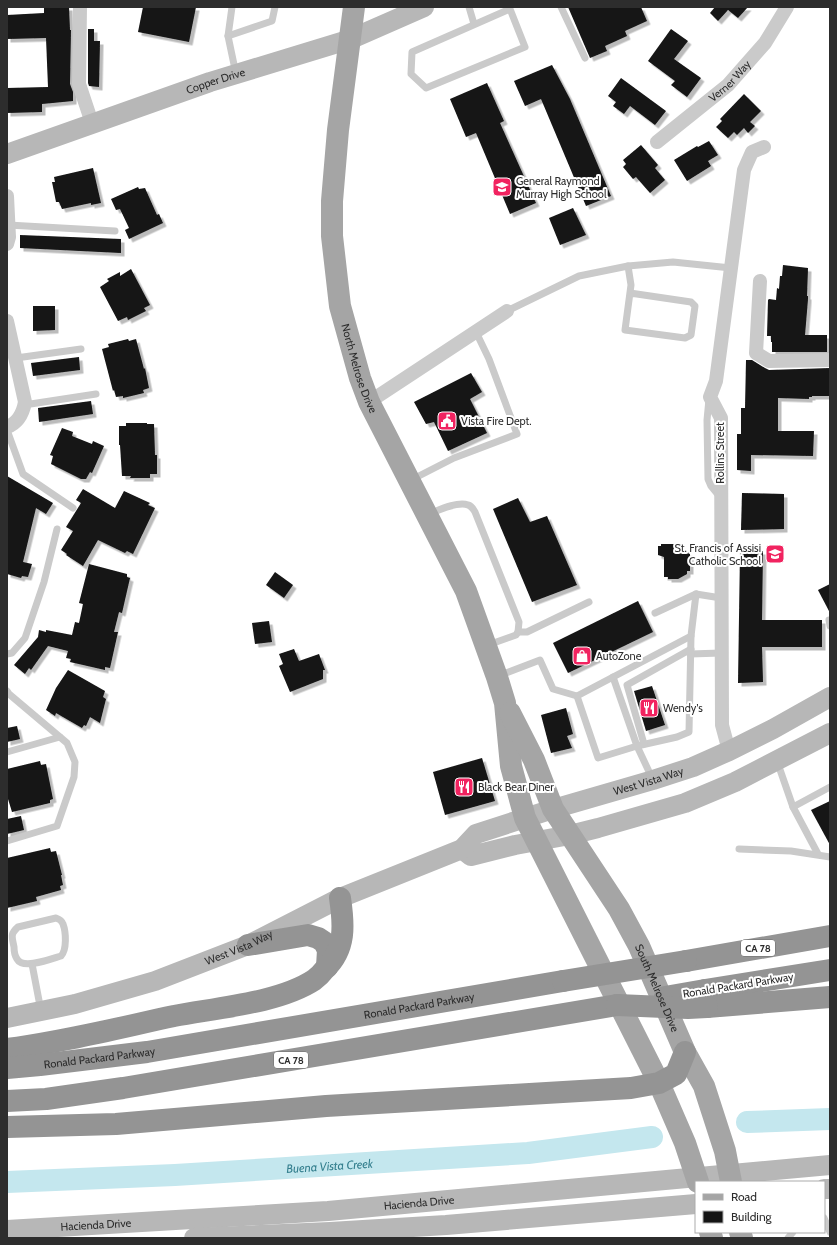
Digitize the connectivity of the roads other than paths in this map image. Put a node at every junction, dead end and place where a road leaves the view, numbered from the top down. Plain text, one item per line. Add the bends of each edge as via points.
1 (80, 7) edge
2 (232, 7) edge
3 (275, 7) edge
4 (354, 7) edge
5 (424, 7) edge
6 (469, 7) edge
7 (561, 7) edge
8 (787, 7) edge
9 (474, 24) junction
10 (228, 36) junction
11 (351, 39) junction
12 (585, 58) dead end
13 (236, 74) junction
14 (92, 123) junction
15 (657, 142) dead end
16 (764, 146) dead end
17 (7, 154) edge
18 (7, 196) edge
19 (8, 225) junction
20 (115, 231) dead end
21 (7, 244) edge
22 (628, 266) junction
23 (731, 268) junction
24 (760, 281) dead end
25 (630, 293) junction
26 (507, 311) joint
27 (7, 321) edge
28 (476, 332) junction
29 (81, 349) dead end
30 (16, 358) junction
31 (830, 360) edge
32 (96, 394) dead end
33 (369, 402) junction
34 (24, 405) junction
35 (7, 429) edge
36 (409, 481) junction
37 (73, 508) dead end
38 (426, 515) junction
39 (57, 529) dead end
40 (696, 594) junction
41 (721, 598) junction
42 (589, 602) dead end
43 (655, 613) dead end
44 (518, 632) junction
45 (691, 636) junction
46 (486, 645) junction
47 (691, 652) junction
48 (721, 653) junction
49 (7, 654) edge
50 (497, 677) junction
51 (613, 677) junction
52 (7, 691) edge
53 (577, 696) junction
54 (830, 697) edge
55 (505, 703) junction
56 (830, 733) edge
57 (60, 737) junction
58 (641, 745) junction
59 (729, 751) junction
60 (7, 752) edge
61 (777, 761) junction
62 (653, 780) junction
63 (830, 787) edge
64 (793, 807) junction
65 (553, 809) junction
66 (524, 818) junction
67 (570, 835) junction
68 (7, 841) edge
69 (537, 842) junction
70 (462, 850) junction
71 (739, 850) dead end
72 (818, 854) junction
73 (830, 857) edge
74 (340, 898) junction
75 (830, 929) edge
76 (830, 936) edge
77 (248, 944) junction
78 (760, 948) junction
79 (32, 964) junction
80 (327, 967) junction
81 (830, 970) edge
82 (830, 997) edge
83 (706, 998) junction
84 (41, 1011) junction
85 (7, 1018) edge
86 (7, 1049) edge
87 (685, 1052) junction
88 (7, 1068) edge
89 (659, 1083) junction
90 (7, 1101) edge
91 (7, 1127) edge
92 (830, 1165) edge
93 (731, 1178) edge
94 (697, 1180) edge
95 (695, 1204) edge
96 (825, 1220) edge
97 (7, 1230) edge
98 (830, 1232) edge
99 (194, 1238) edge

1 - 14 street via 79,84
2 - 10 lane
3 - 10 lane via 272,21
4 - 11 main road, North Melrose Drive
5 - 11 main road, Copper Drive
6 - 9 lane
7 - 12 lane
8 - 15 street, Verner Way via 765,43 728,85
9 - 9 lane via 412,52 411,74 426,88 525,47 510,9
10 - 13 lane
11 - 13 main road, Copper Drive
11 - 33 main road, North Melrose Drive via 338,130 332,236 340,306
13 - 14 main road, Copper Drive
14 - 17 main road, Copper Drive
16 - 23 street, Rollins Street via 752,152 744,170
18 - 19 street
19 - 20 lane
19 - 21 street
22 - 23 lane via 672,262
22 - 25 lane
22 - 26 lane via 579,276
23 - 41 street, Rollins Street via 716,381 710,397 720,418
24 - 31 street via 756,353 769,361
25 - 25 lane via 625,330 685,338 691,335 695,306 691,302
26 - 28 street
27 - 30 street
28 - 33 street
28 - 36 lane via 517,434 454,458
29 - 30 lane
30 - 34 street
32 - 34 lane
33 - 36 main road, North Melrose Drive
34 - 35 street via 24,410
35 - 37 lane via 22,474
36 - 38 main road, North Melrose Drive
38 - 44 lane via 453,505 468,504 472,507 519,622
38 - 46 main road, North Melrose Drive via 466,591
39 - 49 lane via 44,582 25,638 12,653
40 - 41 lane
40 - 43 lane
40 - 45 lane
41 - 48 street, Rollins Street
42 - 44 lane via 527,632
44 - 46 lane via 516,635
45 - 47 lane
45 - 51 lane
46 - 50 main road, North Melrose Drive
47 - 48 lane
47 - 58 lane via 689,732
47 - 58 lane via 627,685
48 - 59 street, Rollins Street via 722,730
50 - 53 lane via 540,660 553,689
50 - 55 main road, North Melrose Drive
51 - 53 lane
51 - 58 lane
52 - 57 lane
53 - 58 lane via 598,758
54 - 59 main road, West Vista Way
55 - 65 main road, North Melrose Drive via 534,760
55 - 66 main road, North Melrose Drive via 511,766
56 - 61 main road
57 - 60 lane
57 - 68 lane via 67,743 75,762 74,777 57,826
58 - 62 lane
59 - 62 main road, West Vista Way via 693,767
61 - 64 lane
61 - 67 main road via 685,803
62 - 65 main road, West Vista Way
63 - 64 lane
64 - 72 lane
65 - 66 main road, West Vista Way
65 - 67 main road, South Melrose Drive
66 - 69 main road
66 - 70 main road, West Vista Way via 476,834
67 - 69 main road
67 - 87 main road, South Melrose Drive via 619,910 639,946
69 - 70 main road via 471,856
69 - 89 main road
70 - 74 main road, West Vista Way
71 - 72 lane via 791,850
72 - 73 lane
74 - 77 main road, West Vista Way
74 - 80 highway via 342,938 337,953
75 - 78 highway
76 - 78 highway, Ronald Packard Parkway / CA 78
77 - 80 highway via 308,935 324,942 328,950
77 - 84 main road, West Vista Way via 155,981
78 - 88 highway, Ronald Packard Parkway / CA 78, bridge via 147,1052
79 - 79 lane via 65,953 61,920 56,918 18,927 13,932 16,958 20,963
79 - 84 lane
80 - 86 highway via 315,979 290,992 262,1000
81 - 83 highway, Ronald Packard Parkway
82 - 83 highway
83 - 90 highway, CA 78, bridge via 688,1008 617,1005 123,1088
84 - 85 main road, West Vista Way
87 - 89 highway via 676,1074
87 - 93 main road, South Melrose Drive via 704,1086
89 - 91 highway via 631,1088 326,1106 116,1124
89 - 94 main road via 685,1143
92 - 93 main road, Hacienda Drive
93 - 94 main road, Hacienda Drive
94 - 97 main road, Hacienda Drive via 328,1211
95 - 99 main road via 446,1225
96 - 98 lane

